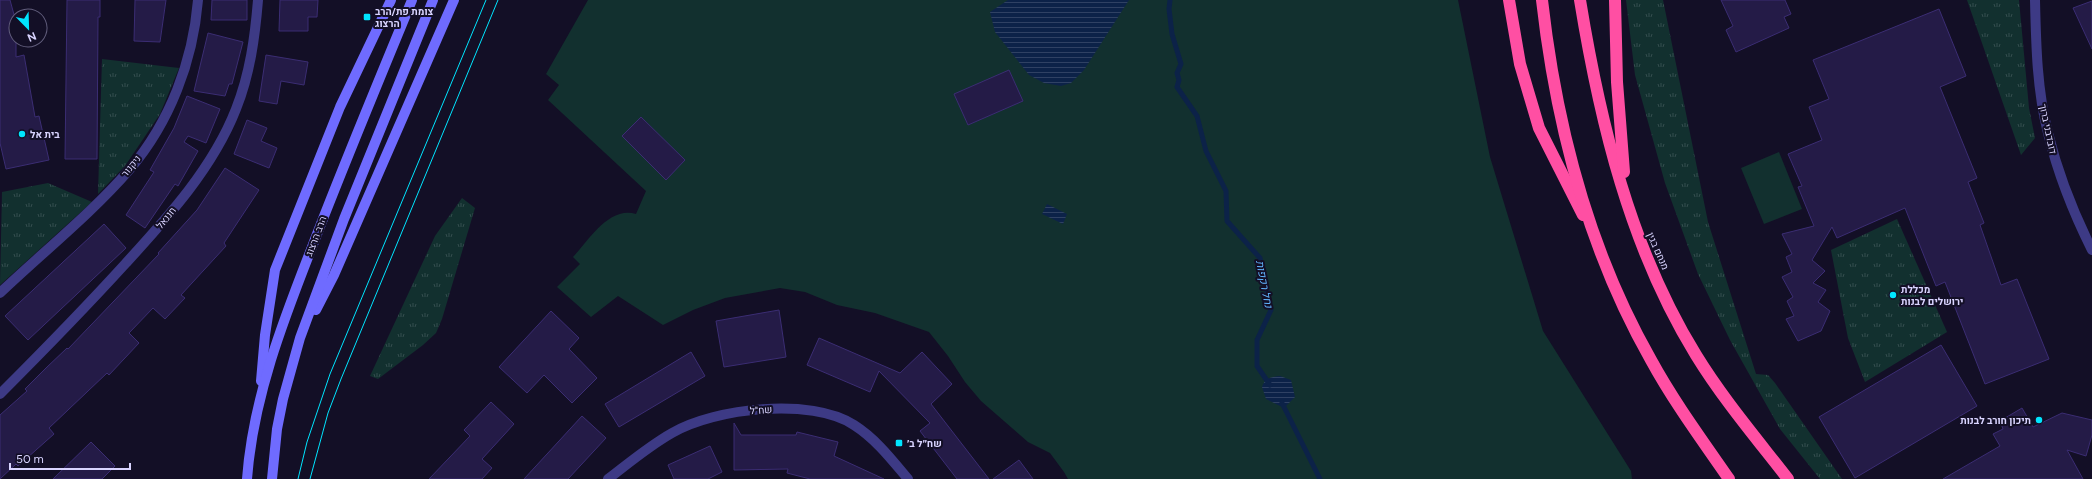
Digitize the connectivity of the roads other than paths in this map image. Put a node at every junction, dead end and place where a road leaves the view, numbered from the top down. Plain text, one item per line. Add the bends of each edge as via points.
1 (198, 0) edge
2 (258, 0) edge
3 (391, 0) edge
4 (412, 0) edge
5 (433, 0) edge
6 (454, 0) edge
7 (1509, 0) edge
8 (1542, 0) edge
9 (1580, 0) edge
10 (1615, 0) edge
11 (2035, 0) edge
12 (1626, 199) junction
13 (1595, 237) junction
14 (2092, 250) edge
15 (0, 293) edge
16 (300, 338) junction
17 (0, 394) edge
18 (260, 400) junction
19 (247, 479) edge
20 (272, 479) edge
21 (608, 479) edge
22 (908, 479) edge
23 (1729, 479) edge
24 (1788, 479) edge

1 - 15 street, ניקנור via 190,53 160,128 131,169
2 - 17 street, חננאל via 248,73 239,102 220,143 200,174 161,224 120,270
3 - 18 main road via 340,107 274,270
4 - 18 main road, הרב הרצוג via 298,284
5 - 16 main road, הרב הרצוג via 344,219
6 - 16 main road via 334,275
7 - 13 highway via 1520,64 1539,128
8 - 13 highway via 1547,42 1568,146
9 - 12 highway, מנחם בגין via 1592,73
10 - 12 highway via 1617,82
11 - 14 street, דובדבני ברוך via 2041,93 2047,132 2069,202
12 - 24 highway, מנחם בגין via 1636,231 1666,299 1696,355
13 - 23 highway via 1610,276 1651,360
16 - 20 main road, הרב הרצוג via 277,429
18 - 19 main road, הרב הרצוג via 253,429
21 - 22 street, שח"ל via 673,432 698,422 726,413 791,408 831,415 854,425 887,454

